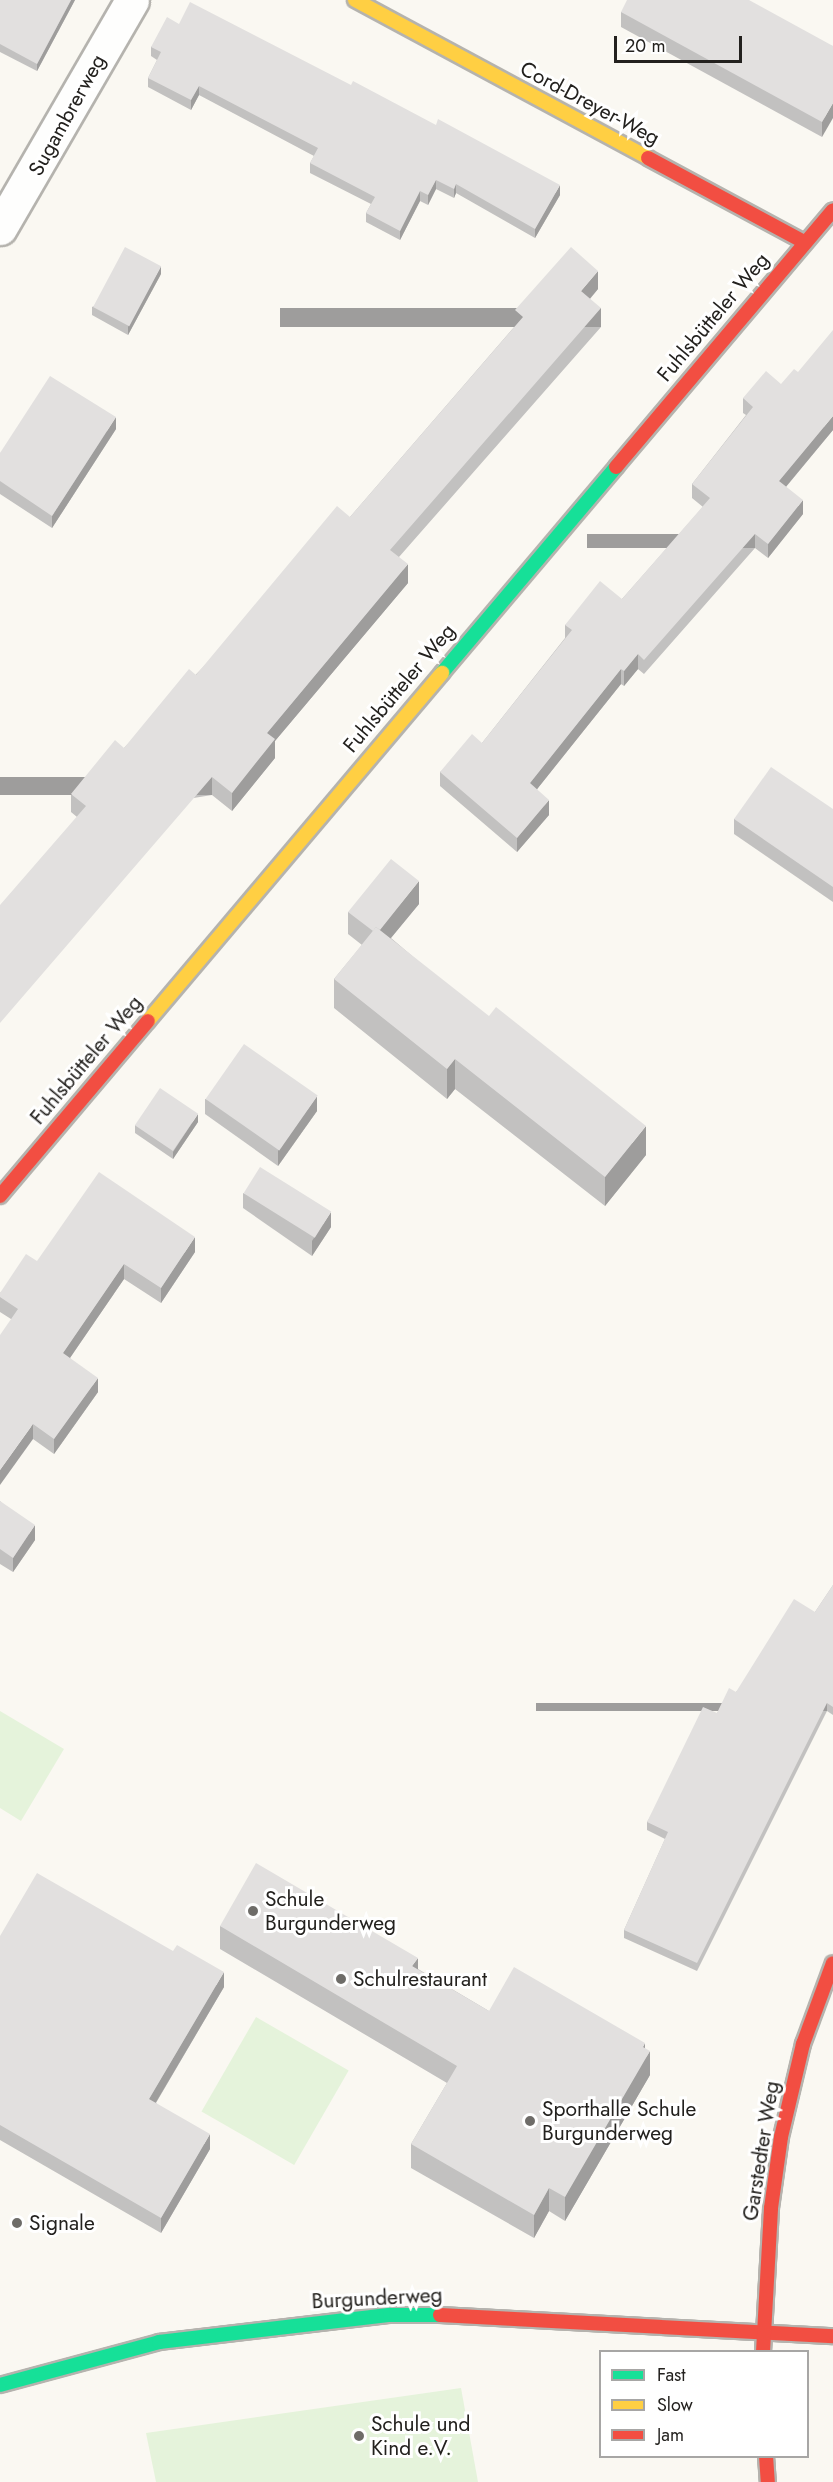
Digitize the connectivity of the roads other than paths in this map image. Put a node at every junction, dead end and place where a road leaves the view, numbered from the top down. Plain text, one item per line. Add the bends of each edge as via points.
1 (132, 0) edge
2 (355, 0) edge
3 (833, 210) edge
4 (0, 228) edge
5 (804, 242) junction
6 (0, 1196) edge
7 (833, 1963) edge
8 (763, 2332) junction
9 (833, 2336) edge
10 (763, 2350) edge
11 (0, 2385) edge
12 (766, 2458) edge
13 (768, 2482) edge

1 - 4 street, Sugambrerweg
2 - 5 street, Cord-Dreyer-Weg
3 - 5 street, Fuhlsbütteler Weg
5 - 6 street, Fuhlsbütteler Weg
7 - 8 street, Garstedter Weg via 803,2044 781,2137 771,2208
8 - 9 street, Burgunderweg
8 - 10 street, Garstedter Weg
8 - 11 street, Burgunderweg via 390,2315 247,2328 159,2342
12 - 13 street

